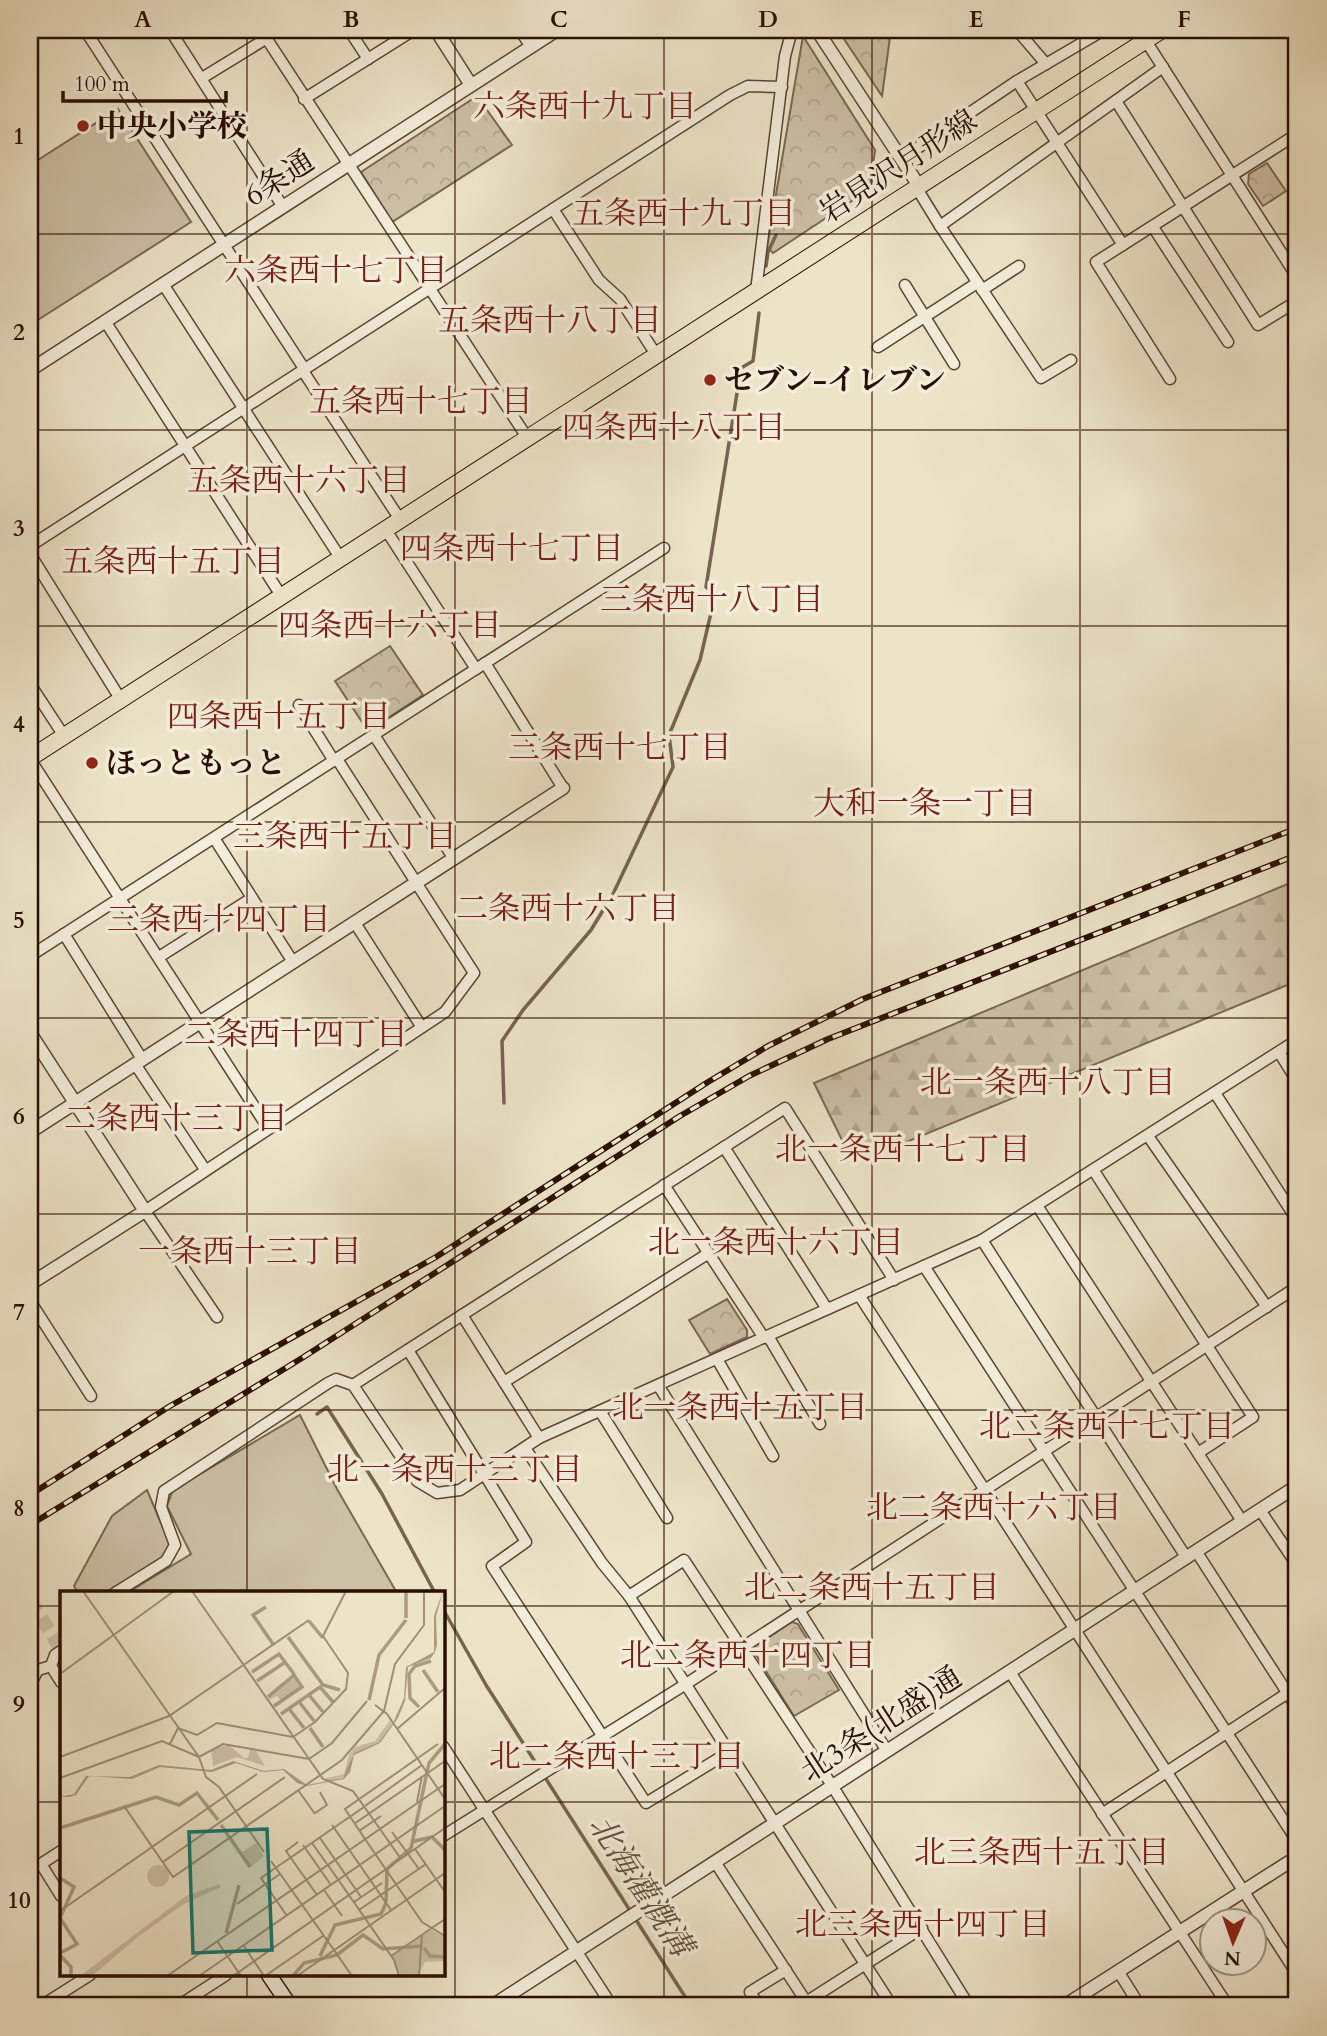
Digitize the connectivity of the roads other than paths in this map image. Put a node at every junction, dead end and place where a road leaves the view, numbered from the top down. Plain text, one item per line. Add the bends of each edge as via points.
1 (85, 30) edge
2 (170, 30) edge
3 (349, 30) edge
4 (414, 30) edge
5 (436, 30) edge
6 (520, 30) edge
7 (557, 30) edge
8 (792, 30) edge
9 (817, 30) edge
10 (1017, 30) edge
11 (1104, 30) edge
12 (1162, 30) edge
13 (264, 34) edge
14 (1142, 35) edge
15 (531, 47) junction
16 (368, 59) junction
17 (1046, 64) junction
18 (1163, 66) junction
19 (202, 78) junction
20 (1017, 81) junction
21 (471, 85) junction
22 (782, 87) junction
23 (304, 99) junction
24 (1116, 101) junction
25 (1037, 111) junction
26 (1297, 134) edge
27 (1058, 143) junction
28 (919, 147) dead end
29 (348, 165) junction
30 (1234, 177) junction
31 (918, 187) junction
32 (283, 207) junction
33 (1184, 207) junction
34 (553, 209) junction
35 (940, 226) junction
36 (1153, 227) junction
37 (225, 244) junction
38 (1123, 245) junction
39 (1019, 266) dead end
40 (1297, 277) edge
41 (163, 284) junction
42 (905, 285) dead end
43 (980, 286) junction
44 (429, 290) junction
45 (756, 291) junction
46 (1297, 301) edge
47 (925, 317) junction
48 (105, 321) junction
49 (1227, 342) dead end
50 (878, 347) dead end
51 (657, 356) junction
52 (1071, 360) dead end
53 (954, 364) dead end
54 (30, 370) edge
55 (304, 370) junction
56 (1170, 379) dead end
57 (243, 409) junction
58 (528, 439) junction
59 (184, 446) junction
60 (401, 520) junction
61 (386, 530) junction
62 (30, 546) edge
63 (664, 548) dead end
64 (30, 554) edge
65 (341, 559) junction
66 (282, 597) junction
67 (481, 666) junction
68 (30, 684) edge
69 (121, 700) junction
70 (299, 705) dead end
71 (374, 735) junction
72 (64, 736) junction
73 (30, 759) edge
74 (336, 760) junction
75 (564, 788) joint
76 (214, 838) junction
77 (454, 859) junction
78 (417, 882) junction
79 (252, 898) junction
80 (120, 899) junction
81 (355, 923) junction
82 (64, 934) junction
83 (30, 956) edge
84 (159, 957) junction
85 (293, 962) junction
86 (200, 1022) junction
87 (421, 1026) junction
88 (30, 1033) edge
89 (1297, 1040) edge
90 (1279, 1052) junction
91 (138, 1062) junction
92 (1297, 1081) edge
93 (1215, 1093) junction
94 (75, 1103) junction
95 (268, 1128) junction
96 (30, 1132) edge
97 (1148, 1136) junction
98 (724, 1147) junction
99 (205, 1168) junction
100 (1094, 1171) junction
101 (664, 1185) junction
102 (1038, 1207) junction
103 (145, 1211) junction
104 (1297, 1220) edge
105 (982, 1240) junction
106 (709, 1253) junction
107 (924, 1266) junction
108 (894, 1280) junction
109 (30, 1284) edge
110 (1297, 1287) edge
111 (859, 1295) junction
112 (30, 1301) edge
113 (1267, 1307) junction
114 (827, 1309) junction
115 (462, 1315) junction
116 (217, 1318) dead end
117 (766, 1337) junction
118 (1208, 1345) junction
119 (408, 1350) junction
120 (717, 1359) junction
121 (504, 1382) junction
122 (1151, 1382) junction
123 (353, 1385) junction
124 (658, 1385) junction
125 (90, 1396) dead end
126 (600, 1411) junction
127 (1097, 1418) junction
128 (820, 1423) dead end
129 (539, 1438) junction
130 (524, 1448) junction
131 (1045, 1451) junction
132 (1198, 1453) junction
133 (773, 1456) dead end
134 (485, 1474) junction
135 (1297, 1486) edge
136 (985, 1490) junction
137 (1260, 1510) junction
138 (667, 1518) dead end
139 (1242, 1521) junction
140 (1191, 1554) junction
141 (1297, 1565) edge
142 (1136, 1590) junction
143 (118, 1591) edge
144 (629, 1596) junction
145 (798, 1611) junction
146 (1074, 1630) junction
147 (742, 1646) junction
148 (60, 1652) edge
149 (51, 1666) junction
150 (1010, 1672) junction
151 (60, 1680) edge
152 (686, 1684) junction
153 (30, 1685) edge
154 (1292, 1690) edge
155 (1297, 1708) edge
156 (1227, 1731) junction
157 (603, 1737) junction
158 (444, 1748) edge
159 (887, 1751) junction
160 (729, 1752) junction
161 (1167, 1772) junction
162 (833, 1787) junction
163 (485, 1810) junction
164 (1102, 1814) junction
165 (775, 1823) junction
166 (444, 1835) edge
167 (1297, 1841) edge
168 (60, 1852) edge
169 (1297, 1857) edge
170 (715, 1862) junction
171 (1244, 1890) junction
172 (60, 1894) edge
173 (922, 1928) junction
174 (1180, 1931) junction
175 (577, 1952) junction
176 (865, 1964) junction
177 (786, 1970) junction
178 (1118, 1971) junction
179 (1297, 1974) edge
180 (88, 1976) edge
181 (224, 1976) edge
182 (270, 1976) edge
183 (30, 1996) edge
184 (807, 2004) edge
185 (39, 2006) edge
186 (178, 2006) edge
187 (290, 2006) edge
188 (492, 2006) edge
189 (612, 2006) edge
190 (759, 2006) edge
191 (891, 2006) edge
192 (969, 2006) edge
193 (1064, 2006) edge
194 (1140, 2006) edge
195 (1228, 2006) edge

1 - 37 street
2 - 19 street
3 - 16 street
4 - 16 street
5 - 21 street
6 - 15 street
7 - 15 street, 6条通
8 - 22 street
9 - 31 street
10 - 17 street
11 - 17 street
12 - 14 main road, 岩見沢月形線
13 - 19 street
13 - 23 street
14 - 18 street
14 - 25 main road, 岩見沢月形線
15 - 21 street, 6条通
16 - 23 street
17 - 20 street
18 - 24 street
18 - 30 street
19 - 32 street
20 - 25 street
20 - 28 street
21 - 29 street, 6条通
22 - 34 street via 757,85 739,90
22 - 45 street
23 - 29 street
24 - 27 street
24 - 33 street
25 - 27 street
25 - 31 main road, 岩見沢月形線
26 - 30 street
27 - 35 street
27 - 38 street
29 - 32 street, 6条通
29 - 44 street
30 - 33 street
30 - 40 street
31 - 35 street
31 - 45 main road, 岩見沢月形線
32 - 37 street, 6条通
33 - 36 street
33 - 46 street via 1258,325
34 - 44 street
34 - 51 street
35 - 43 street
36 - 38 street
36 - 49 street
37 - 41 street, 6条通
37 - 55 street
38 - 56 street via 1096,262
39 - 43 street
41 - 48 street, 6条通
41 - 57 street
42 - 47 street
43 - 47 street
43 - 52 street via 1041,378
44 - 55 street
44 - 58 street
45 - 51 main road, 岩見沢月形線
47 - 50 street
47 - 53 street
48 - 54 street, 6条通
48 - 59 street
51 - 58 main road, 岩見沢月形線
55 - 57 street
55 - 60 street
57 - 59 street
57 - 65 street
58 - 60 main road, 岩見沢月形線
59 - 62 street
59 - 66 street
60 - 61 main road, 岩見沢月形線
61 - 65 main road, 岩見沢月形線
61 - 67 street
63 - 67 street
64 - 69 street
65 - 66 main road, 岩見沢月形線
66 - 69 main road, 岩見沢月形線
67 - 71 street
67 - 75 street
68 - 72 street
69 - 72 main road, 岩見沢月形線
70 - 74 street
71 - 74 street
71 - 77 street
72 - 73 main road, 岩見沢月形線
73 - 80 street
74 - 76 street
74 - 78 street
75 - 77 street
76 - 79 street
76 - 80 street
77 - 78 street
78 - 81 street
78 - 87 street via 474,969 472,978 444,1012
79 - 84 street
79 - 85 street
80 - 82 street
80 - 84 street
81 - 85 street
81 - 87 street
82 - 83 street
82 - 91 street
84 - 86 street
85 - 86 street
86 - 91 street
86 - 95 street
87 - 95 street
88 - 94 street
89 - 90 street
90 - 92 street
90 - 93 street
91 - 94 street
91 - 99 street
93 - 97 street
93 - 104 street
94 - 96 street
94 - 103 street
95 - 99 street
97 - 100 street
97 - 113 street
98 - 101 street
98 - 108 street via 785,1108
98 - 114 street
99 - 103 street
100 - 102 street
100 - 118 street
101 - 106 street
101 - 115 street
102 - 105 street
102 - 122 street
103 - 109 street
103 - 116 street
105 - 107 street
105 - 127 street
106 - 117 street
106 - 121 street
107 - 108 street
107 - 131 street
108 - 111 street
110 - 113 street
111 - 114 street
111 - 136 street
112 - 125 street
113 - 118 street
114 - 117 street
115 - 119 street
115 - 121 street
117 - 120 street
117 - 128 street
118 - 122 street
118 - 132 street via 1254,1417
119 - 123 street
119 - 134 street
120 - 124 street
120 - 133 street
121 - 129 street
122 - 127 street
122 - 132 street
123 - 134 street via 417,1481 428,1489 449,1493
123 - 143 street via 336,1380 328,1383 169,1487 160,1500 175,1545 171,1557
124 - 126 street
124 - 145 street
126 - 129 street
126 - 138 street
127 - 131 street
127 - 140 street
129 - 130 street
130 - 134 street
130 - 144 street
131 - 136 street
131 - 142 street
132 - 139 street
134 - 157 street via 527,1542 492,1566
135 - 137 street, 北3条(北盛)通
136 - 145 street
136 - 146 street
137 - 139 street, 北3条(北盛)通
137 - 141 street
139 - 140 street, 北3条(北盛)通
140 - 142 street, 北3条(北盛)通
140 - 154 street
142 - 146 street, 北3条(北盛)通
142 - 156 street
144 - 147 street via 684,1560
144 - 152 street
145 - 147 street
145 - 159 street
146 - 150 street, 北3条(北盛)通
146 - 161 street
147 - 152 street
147 - 162 street
148 - 149 street
149 - 151 street
149 - 153 street via 38,1670
150 - 159 street, 北3条(北盛)通
150 - 164 street
152 - 157 street
152 - 160 street
154 - 155 street
154 - 156 street
156 - 161 street
156 - 167 street
157 - 160 street via 646,1803
157 - 163 street
158 - 163 street
159 - 162 street, 北3条(北盛)通
160 - 165 street
161 - 164 street
161 - 171 street
162 - 165 street, 北3条(北盛)通
162 - 173 street
163 - 166 street
163 - 175 street
164 - 174 street
165 - 170 street, 北3条(北盛)通
165 - 176 street
168 - 172 street via 41,1864
169 - 171 street
170 - 175 street, 北3条(北盛)通
170 - 177 street
171 - 174 street
171 - 179 street
173 - 176 street
173 - 192 street
174 - 178 street
174 - 195 street
175 - 188 street, 北3条(北盛)通
175 - 189 street
176 - 184 street
176 - 191 street
177 - 184 street
177 - 190 street via 750,1992
178 - 193 street
178 - 194 street
180 - 185 street
181 - 186 street
182 - 187 main road
183 - 185 street

